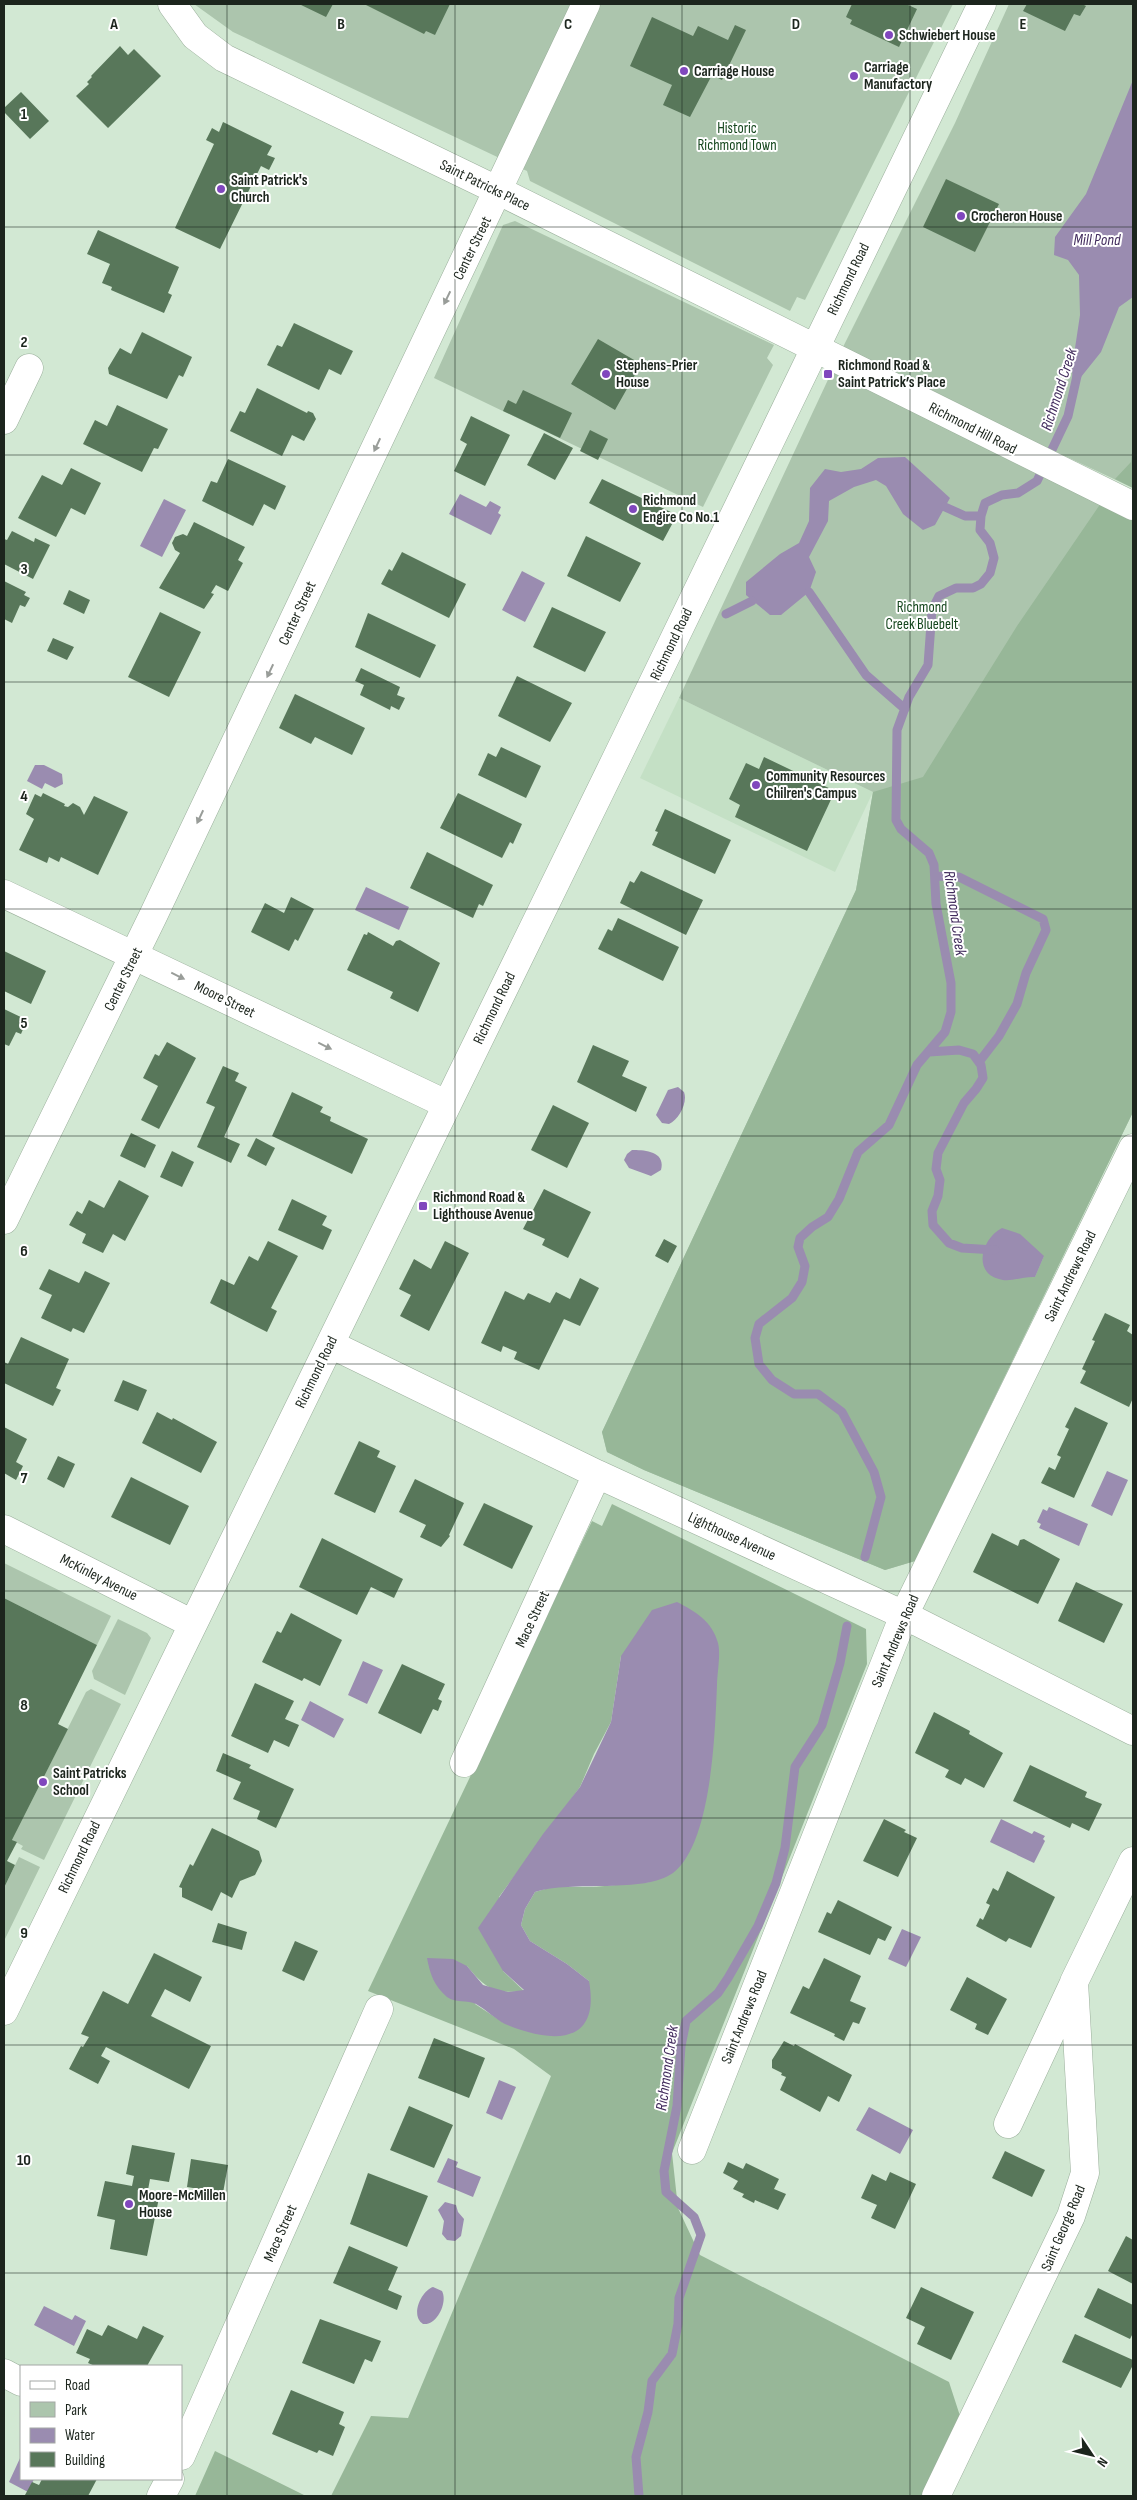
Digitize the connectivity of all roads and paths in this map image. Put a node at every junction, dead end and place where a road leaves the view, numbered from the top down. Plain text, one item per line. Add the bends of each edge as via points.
1 (172, 4) edge
2 (586, 4) edge
3 (982, 4) edge
4 (499, 191) junction
5 (814, 348) junction
6 (29, 368) dead end
7 (4, 420) edge
8 (1133, 506) edge
9 (4, 894) edge
10 (134, 955) junction
11 (446, 1104) junction
12 (1133, 1148) edge
13 (4, 1220) edge
14 (330, 1344) junction
15 (597, 1474) junction
16 (4, 1529) edge
17 (904, 1615) junction
18 (193, 1624) junction
19 (1133, 1731) edge
20 (464, 1763) dead end
21 (1133, 1860) edge
22 (1074, 1982) junction
23 (378, 2010) dead end
24 (4, 2011) edge
25 (1008, 2124) dead end
26 (692, 2150) dead end
27 (4, 2373) edge
28 (20, 2381) edge
29 (182, 2454) edge
30 (170, 2480) edge
31 (162, 2496) edge
32 (936, 2496) edge

1 - 4 street, Saint Patricks Place via 195,36 224,58
2 - 4 street, Center Street
3 - 5 street, Richmond Road
4 - 5 street, Saint Patricks Place
4 -> 10 street, Center Street
5 - 8 street, Richmond Hill Road
5 - 11 street, Richmond Road
6 - 7 street
9 - 10 street, Moore Street
10 -> 11 street, Moore Street
10 - 13 street, Center Street
11 - 14 street, Richmond Road
12 - 17 street, Saint Andrews Road
14 - 15 street, Lighthouse Avenue
14 - 18 street, Richmond Road
15 - 17 street, Lighthouse Avenue
15 - 20 street, Mace Street
16 - 18 street, McKinley Avenue
17 - 19 street, Lighthouse Avenue
17 - 26 street, Saint Andrews Road
18 - 24 street, Richmond Road
21 - 22 street, Saint George Road
22 - 25 street
22 - 32 street, Saint George Road via 1086,2173 1071,2216
23 - 29 street, Mace Street
27 - 28 street
30 - 31 street

